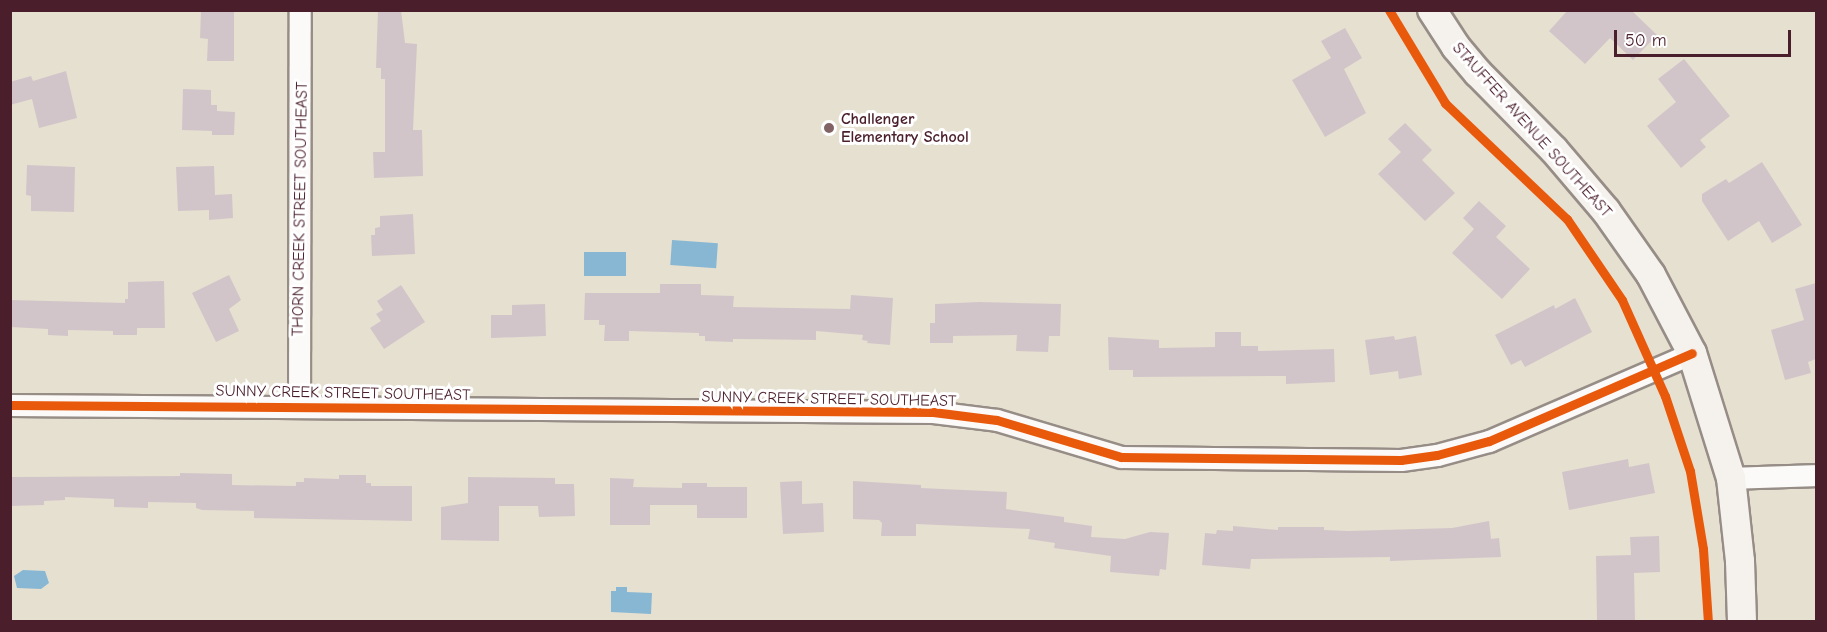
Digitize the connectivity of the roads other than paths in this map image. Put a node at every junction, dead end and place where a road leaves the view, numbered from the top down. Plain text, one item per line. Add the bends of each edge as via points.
1 (300, 10) edge
2 (1432, 10) edge
3 (1692, 353) junction
4 (10, 405) edge
5 (299, 407) junction
6 (1816, 476) edge
7 (1731, 478) junction
8 (1742, 621) edge

1 - 5 street, THORN CREEK STREET SOUTHEAST
2 - 3 street, STAUFFER AVENUE SOUTHEAST via 1478,73 1554,150 1606,211 1651,275
3 - 5 street, SUNNY CREEK STREET SOUTHEAST via 1490,441 1401,460 1121,457 998,420 933,412
3 - 7 street, STAUFFER AVENUE SOUTHEAST
4 - 5 street, SUNNY CREEK STREET SOUTHEAST
6 - 7 street
7 - 8 street, STAUFFER AVENUE SOUTHEAST

